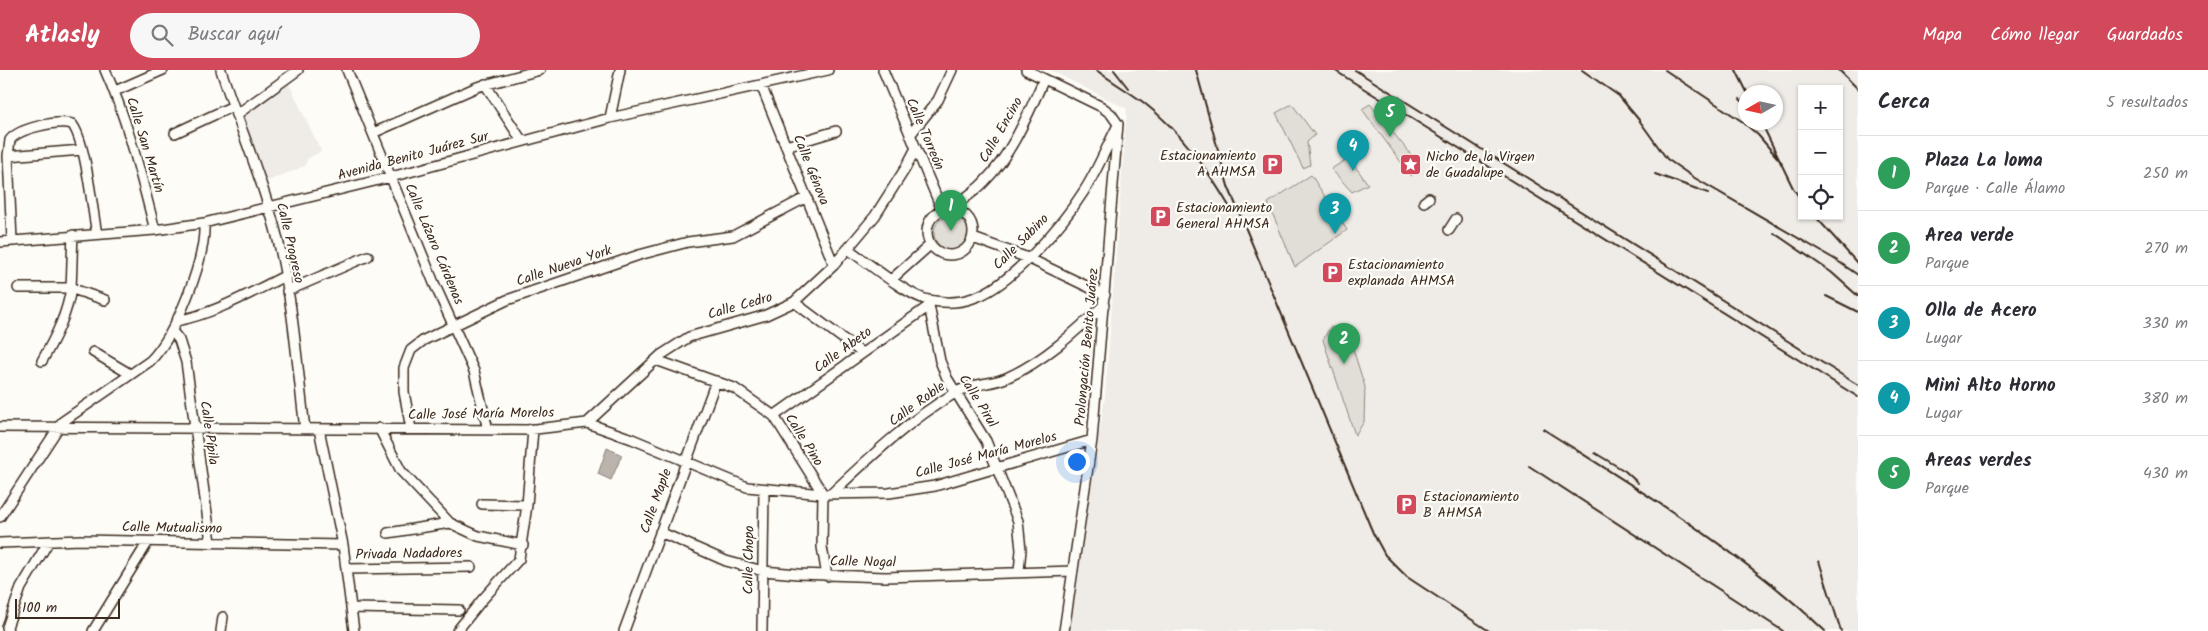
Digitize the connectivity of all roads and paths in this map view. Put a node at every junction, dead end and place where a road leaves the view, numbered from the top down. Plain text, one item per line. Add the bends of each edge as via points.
1 (106, 70) edge
2 (163, 70) edge
3 (222, 70) edge
4 (298, 70) edge
5 (347, 70) edge
6 (540, 70) edge
7 (620, 70) edge
8 (828, 70) edge
9 (882, 70) edge
10 (952, 70) edge
11 (1026, 70) edge
12 (1044, 79) junction
13 (485, 84) junction
14 (761, 85) junction
15 (114, 91) junction
16 (235, 111) junction
17 (610, 118) junction
18 (1118, 124) junction
19 (836, 131) dead end
20 (175, 133) dead end
21 (373, 133) junction
22 (910, 135) junction
23 (522, 142) junction
24 (786, 146) junction
25 (916, 148) junction
26 (82, 150) junction
27 (8, 156) junction
28 (391, 177) junction
29 (807, 197) junction
30 (269, 206) junction
31 (947, 209) junction
32 (1456, 219) dead end
33 (204, 223) junction
34 (155, 230) junction
35 (1449, 230) dead end
36 (97, 234) junction
37 (73, 235) junction
38 (973, 238) junction
39 (12, 240) junction
40 (0, 242) edge
41 (930, 245) junction
42 (848, 249) junction
43 (368, 256) dead end
44 (1028, 258) junction
45 (834, 265) junction
46 (285, 276) junction
47 (892, 279) junction
48 (18, 288) dead end
49 (70, 288) junction
50 (288, 291) junction
51 (1105, 295) junction
52 (105, 300) dead end
53 (794, 302) junction
54 (928, 303) junction
55 (1104, 305) junction
56 (176, 321) junction
57 (454, 326) junction
58 (172, 331) junction
59 (93, 352) dead end
60 (862, 353) junction
61 (656, 360) junction
62 (42, 361) dead end
63 (130, 374) junction
64 (716, 381) junction
65 (956, 392) junction
66 (774, 416) junction
67 (588, 423) junction
68 (0, 427) edge
69 (194, 427) junction
70 (58, 428) junction
71 (379, 428) junction
72 (305, 429) junction
73 (319, 429) junction
74 (411, 429) junction
75 (533, 429) junction
76 (488, 430) junction
77 (1092, 440) junction
78 (685, 461) junction
79 (998, 469) junction
80 (764, 490) junction
81 (827, 494) junction
82 (482, 504) dead end
83 (527, 505) junction
84 (0, 517) edge
85 (450, 523) junction
86 (660, 532) junction
87 (388, 533) dead end
88 (49, 541) junction
89 (148, 542) junction
90 (211, 542) junction
91 (0, 543) edge
92 (343, 545) junction
93 (522, 545) junction
94 (471, 567) dead end
95 (347, 569) junction
96 (763, 570) junction
97 (1073, 570) junction
98 (1019, 571) junction
99 (827, 576) junction
100 (352, 608) junction
101 (459, 610) dead end
102 (223, 617) dead end
103 (8, 631) edge
104 (93, 631) edge
105 (221, 631) edge
106 (354, 631) edge
107 (457, 631) edge
108 (624, 631) edge
109 (762, 631) edge
110 (1064, 631) edge

1 - 15 street, Calle San Martín
2 - 15 street
3 - 16 street, Calle Progreso
4 - 16 street
5 - 21 street, Calle Lázaro Cárdenas
6 - 13 street
7 - 17 street
8 - 14 street, Avenida Benito Juárez Sur
9 - 22 street, Calle Torreón
10 - 22 street via 938,100
11 - 12 street
12 - 18 street via 1102,106
12 - 31 street, Calle Encino via 1002,159 985,181
13 - 21 street
13 - 23 street
14 - 17 street, Avenida Benito Juárez Sur
14 - 24 street, Calle Génova
15 - 34 street, Calle San Martín
16 - 20 street
16 - 30 street, Calle Progreso
17 - 23 street, Avenida Benito Juárez Sur
18 - 44 street, Calle Sabino via 1069,213
18 - 51 street, Prolongación Benito Juárez
19 - 24 street
21 - 28 street, Calle Lázaro Cárdenas
22 - 25 street, Calle Torreón
23 - 28 street, Avenida Benito Juárez Sur
24 - 29 street, Calle Génova
25 - 31 street, Calle Torreón
25 - 42 street, Calle Cedro via 889,195
26 - 27 street
26 - 27 street via 72,124 57,122 14,136
26 - 36 street
27 - 39 street
28 - 30 street, Avenida Benito Juárez Sur
28 - 57 street, Calle Lázaro Cárdenas
29 - 45 street, Calle Génova
29 - 57 street, Calle Nueva York via 733,236 688,242 639,255 526,293
30 - 33 street, Avenida Benito Juárez Sur
30 - 46 street, Calle Progreso
31 - 38 street via 968,216
31 - 41 street via 929,220
32 - 35 street
33 - 34 street, Avenida Benito Juárez Sur
33 - 56 street via 199,257
34 - 36 street, Avenida Benito Juárez Sur
36 - 37 street, Avenida Benito Juárez Sur
37 - 39 street, Avenida Benito Juárez Sur
37 - 49 street
38 - 41 street via 965,250 948,256
38 - 44 street
39 - 40 street, Avenida Benito Juárez Sur
41 - 47 street
42 - 45 street, Calle Cedro
42 - 47 street, Calle Sabino
43 - 50 street
44 - 51 street
44 - 54 street, Calle Sabino via 1001,283 974,298
45 - 53 street, Calle Cedro
46 - 50 street, Calle Progreso
46 - 56 street via 222,305
47 - 54 street, Calle Sabino
48 - 49 street
49 - 52 street
49 - 62 street via 63,318
50 - 72 street, Calle Progreso
51 - 55 street, Prolongación Benito Juárez
53 - 60 street
53 - 61 street, Calle Cedro via 766,315 689,337
54 - 60 street, Calle Abeto
54 - 65 street, Calle Pirul via 940,361
55 - 65 street, Calle Roble via 1061,344 1016,373
55 - 77 street, Prolongación Benito Juárez
56 - 58 street
57 - 74 street, Calle Nueva York via 420,343 408,356 403,379
57 - 76 street, Calle Lázaro Cárdenas via 474,371
58 - 63 street via 157,354
58 - 69 street, Calle Pípila via 183,349
59 - 63 street
60 - 66 street, Calle Abeto
61 - 64 street, Calle Pino
61 - 67 street, Calle Cedro
63 - 70 street
64 - 66 street, Calle Pino via 741,392
64 - 78 street, Calle Maple
65 - 79 street, Calle Pirul via 986,441
65 - 81 street, Calle Roble via 873,454
66 - 81 street, Calle Pino
67 - 75 street, Calle José María Morelos
67 - 78 street, Calle José María Morelos
68 - 70 street, Calle José María Morelos
69 - 70 street, Calle José María Morelos
69 - 72 street, Calle José María Morelos
69 - 90 street, Calle Pípila
70 - 84 street
71 - 73 street, Calle José María Morelos
71 - 74 street, Calle José María Morelos
71 - 85 street via 401,471
72 - 73 street, Calle José María Morelos
73 - 92 street
74 - 76 street, Calle José María Morelos
75 - 76 street, Calle José María Morelos
75 - 83 street
77 - 79 street, Calle José María Morelos
77 - 97 street, Prolongación Benito Juárez
78 - 80 street, Calle José María Morelos via 741,486
78 - 86 street, Calle Maple
79 - 81 street, Calle José María Morelos via 898,492
79 - 98 street, Calle Pirul via 1018,521 1021,542
80 - 81 street, Calle José María Morelos
80 - 96 street, Calle Chopo
81 - 99 street via 822,547
82 - 83 street
83 - 93 street
85 - 87 street
85 - 93 street via 478,536
86 - 96 street, Calle Nogal via 719,559
86 - 108 street, Calle Maple
88 - 89 street, Calle Mutualismo
88 - 91 street, Calle Mutualismo
88 - 103 street via 21,588
89 - 90 street, Calle Mutualismo
89 - 104 street
90 - 92 street, Calle Mutualismo
92 - 95 street
93 - 107 street via 517,564
94 - 95 street, Privada Nadadores
95 - 100 street
96 - 99 street, Calle Nogal
96 - 109 street, Calle Chopo
97 - 98 street, Calle Nogal
97 - 110 street, Prolongación Benito Juárez
98 - 99 street, Calle Nogal via 894,577
100 - 101 street
100 - 106 street
102 - 105 street

